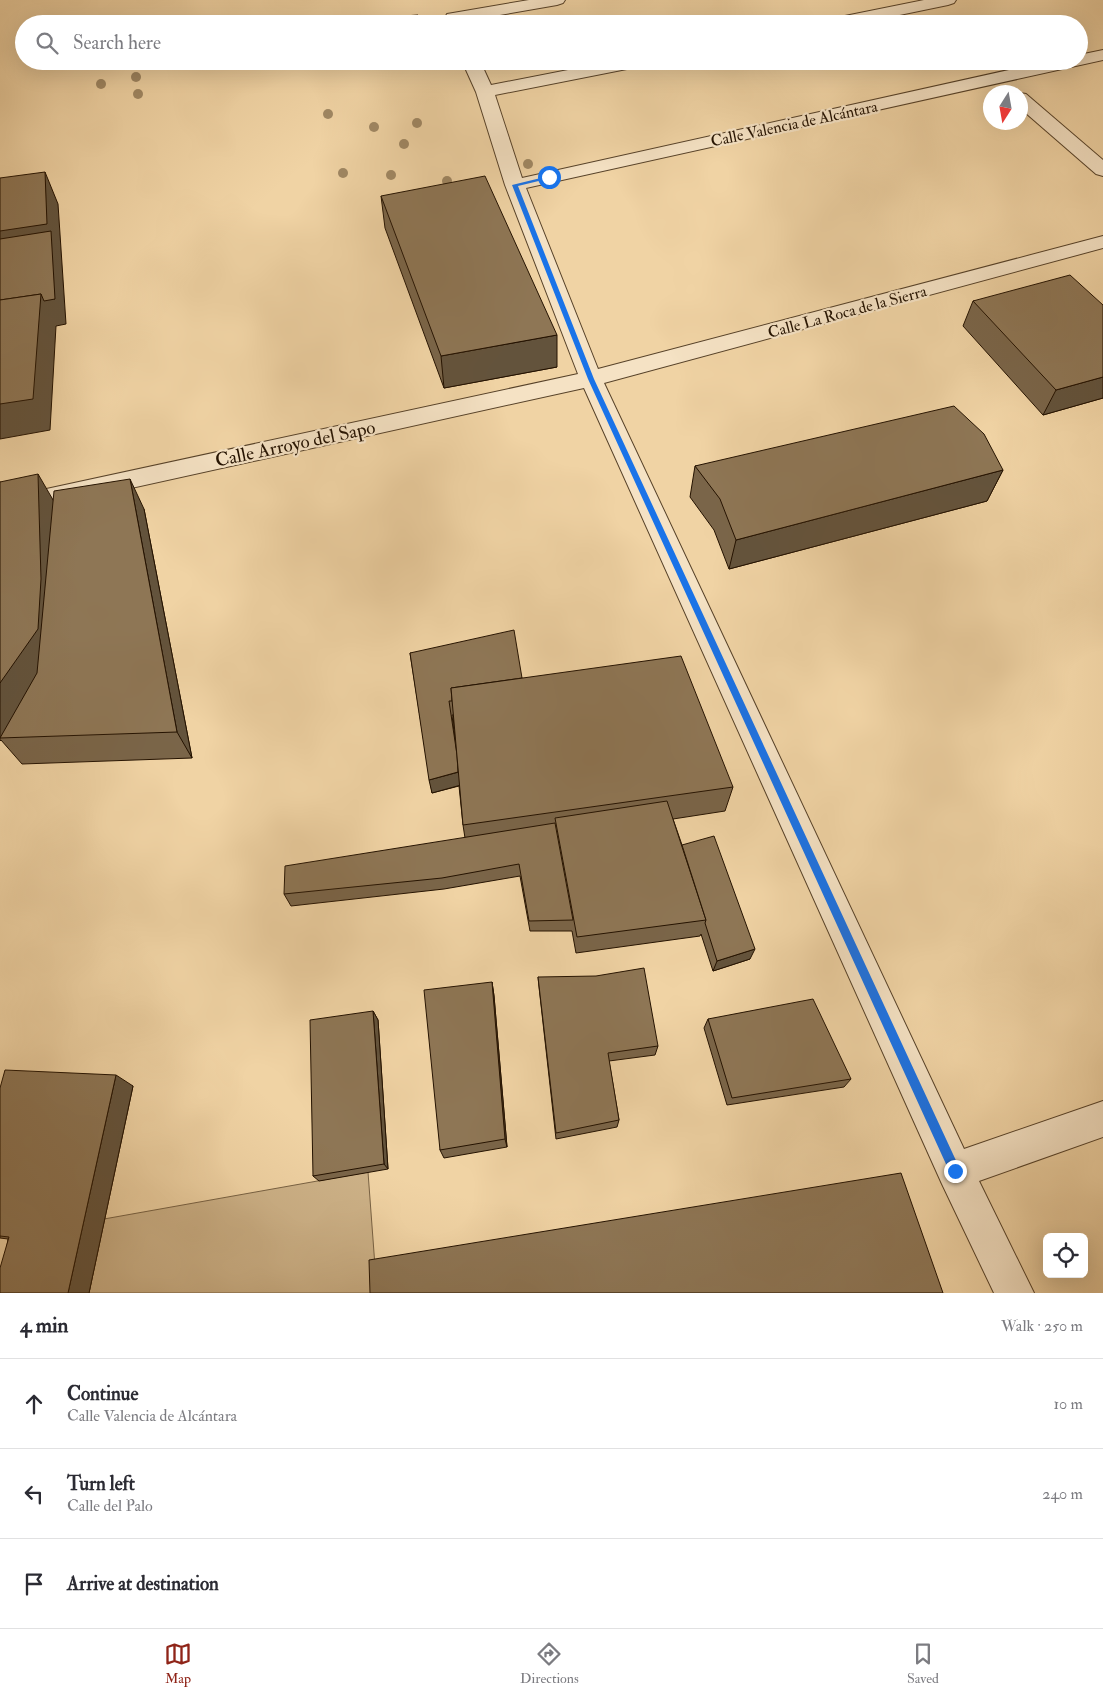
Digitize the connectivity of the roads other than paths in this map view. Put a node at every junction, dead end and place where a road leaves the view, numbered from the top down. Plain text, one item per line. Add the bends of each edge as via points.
1 (557, 0) edge
2 (948, 0) edge
3 (912, 3) edge
4 (458, 15) edge
5 (865, 15) edge
6 (926, 15) edge
7 (1103, 55) edge
8 (1088, 58) edge
9 (475, 70) edge
10 (596, 70) edge
11 (1006, 70) edge
12 (991, 72) junction
13 (1006, 85) edge
14 (485, 92) junction
15 (1028, 105) edge
16 (1103, 170) edge
17 (515, 185) junction
18 (1103, 242) edge
19 (591, 379) junction
20 (0, 508) edge
21 (1103, 1119) edge
22 (955, 1171) junction
23 (1014, 1293) edge

1 - 4 street
2 - 3 street
3 - 5 street
3 - 6 street
7 - 8 street
9 - 14 street
10 - 14 street
11 - 12 street, Calle Valencia de Alcántara
12 - 13 street
12 - 17 street, Calle Valencia de Alcántara
14 - 17 street
15 - 16 street
17 - 19 street
18 - 19 street, Calle La Roca de la Sierra
19 - 20 street, Calle Arroyo del Sapo
19 - 22 street
21 - 22 street
22 - 23 street

